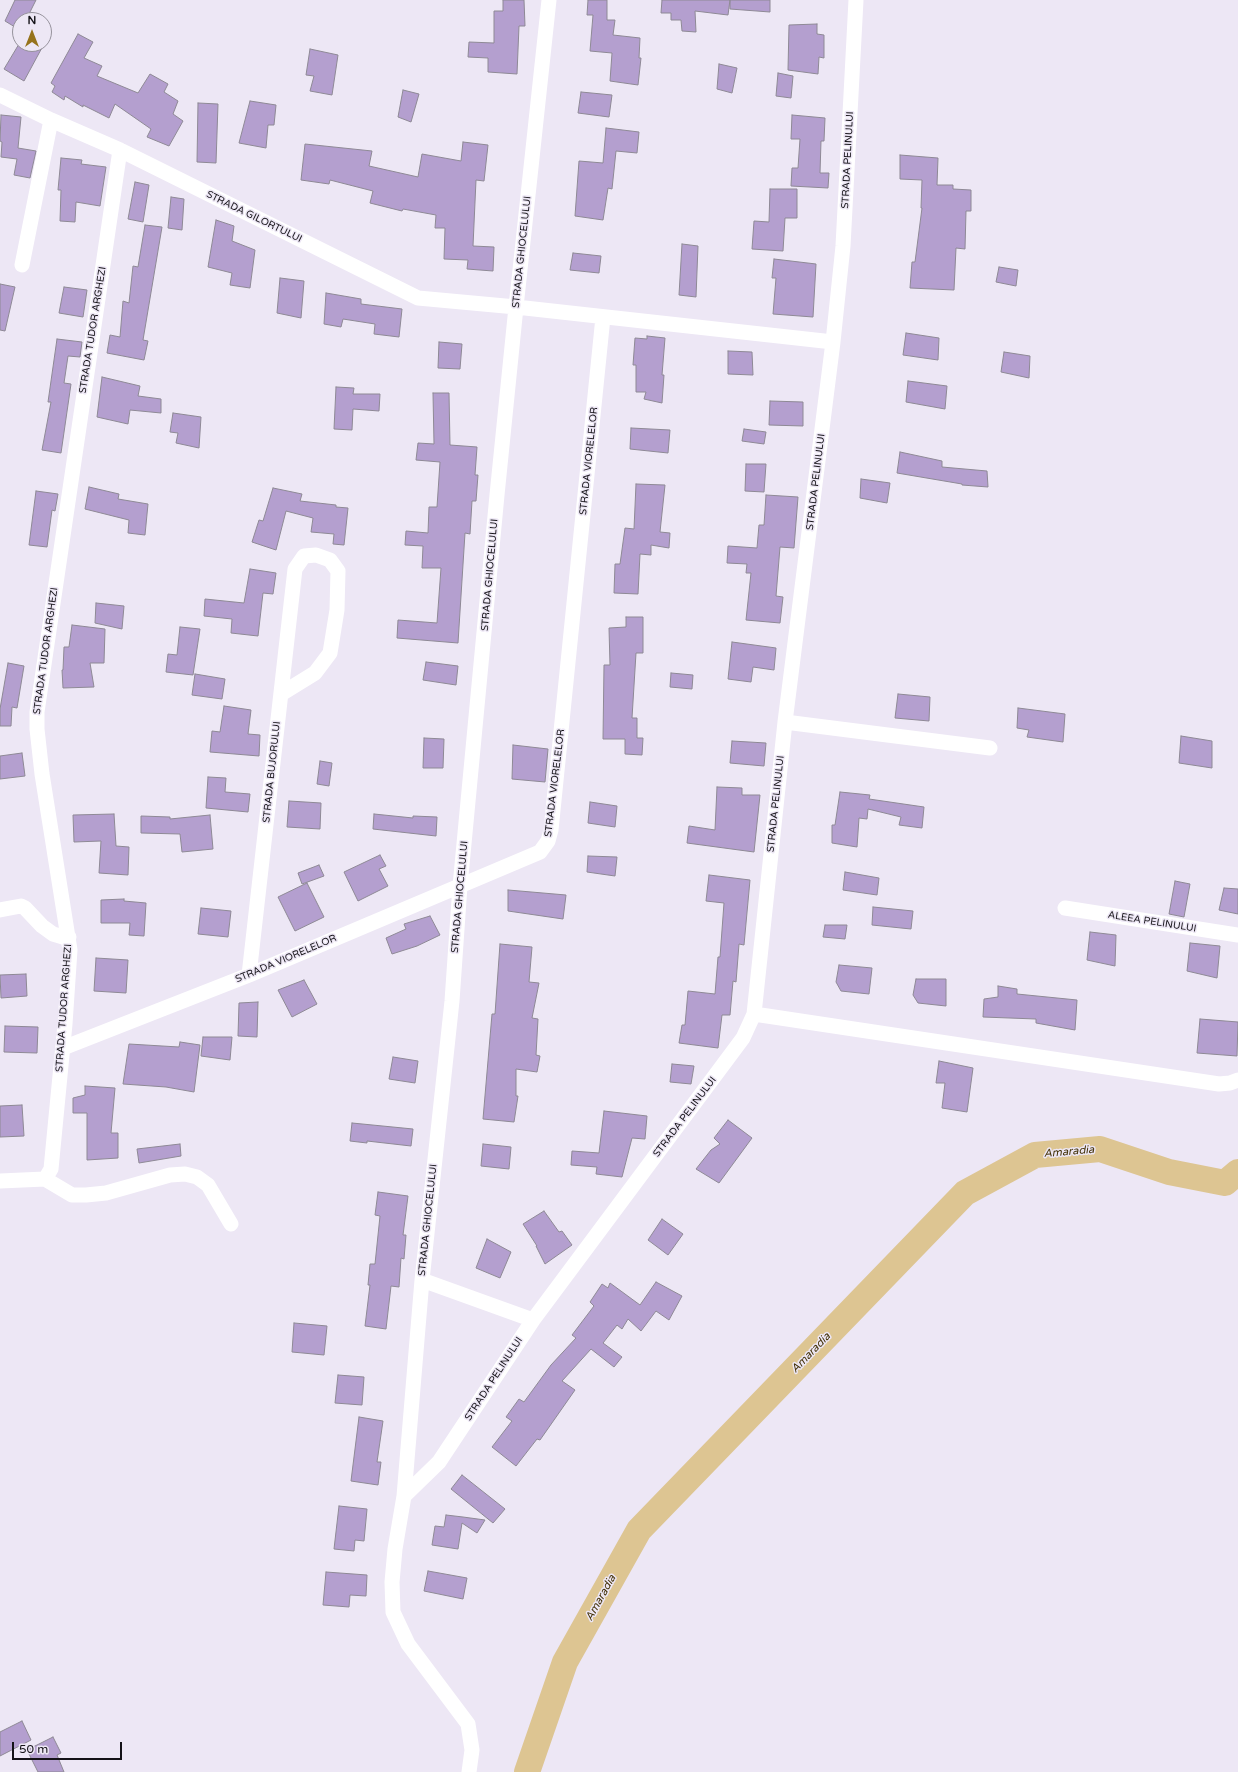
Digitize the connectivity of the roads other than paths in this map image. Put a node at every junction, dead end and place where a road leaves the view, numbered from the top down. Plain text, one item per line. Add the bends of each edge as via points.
1 (549, 0) edge
2 (856, 0) edge
3 (0, 95) edge
4 (51, 120) junction
5 (120, 150) junction
6 (22, 265) dead end
7 (516, 307) junction
8 (603, 317) junction
9 (834, 342) junction
10 (281, 694) junction
11 (785, 722) junction
12 (990, 748) dead end
13 (460, 886) junction
14 (1065, 908) dead end
15 (0, 910) edge
16 (1238, 935) edge
17 (69, 937) junction
18 (249, 975) junction
19 (754, 1014) junction
20 (63, 1048) junction
21 (1238, 1080) edge
22 (45, 1179) junction
23 (0, 1181) edge
24 (231, 1224) dead end
25 (422, 1280) junction
26 (533, 1320) junction
27 (404, 1496) junction
28 (469, 1772) edge

1 - 7 street, STRADA GHIOCELULUI
2 - 9 street, STRADA PELINULUI via 843,246
3 - 4 street, STRADA GILORTULUI
4 - 5 street, STRADA GILORTULUI
4 - 6 street
5 - 7 street, STRADA GILORTULUI via 418,298
5 - 17 street, STRADA TUDOR ARGHEZI via 37,712 42,774
7 - 8 street
7 - 13 street, STRADA GHIOCELULUI
8 - 9 street
8 - 13 street, STRADA VIORELELOR via 551,830 548,841 540,852
9 - 11 street, STRADA PELINULUI
10 - 10 street, STRADA BUJORULUI via 315,673 330,653 337,610 338,571 330,560 316,555 304,556 295,569
10 - 18 street, STRADA BUJORULUI
11 - 12 street
11 - 19 street, STRADA PELINULUI
13 - 18 street, STRADA VIORELELOR
13 - 25 street, STRADA GHIOCELULUI via 452,1001
14 - 16 street, ALEEA PELINULUI
15 - 17 street via 21,906 53,934
17 - 20 street, STRADA TUDOR ARGHEZI
18 - 20 street, STRADA VIORELELOR
19 - 21 street via 1219,1084 1230,1084
19 - 26 street, STRADA PELINULUI via 743,1038
20 - 22 street, STRADA TUDOR ARGHEZI via 51,1169
22 - 23 street
22 - 24 street via 72,1195 86,1195 106,1193 170,1175 185,1174 197,1177 208,1185
25 - 26 street
25 - 27 street, STRADA GHIOCELULUI
26 - 27 street, STRADA PELINULUI via 439,1462
27 - 28 street, STRADA GHIOCELULUI via 394,1569 393,1612 408,1644 468,1724 472,1750

